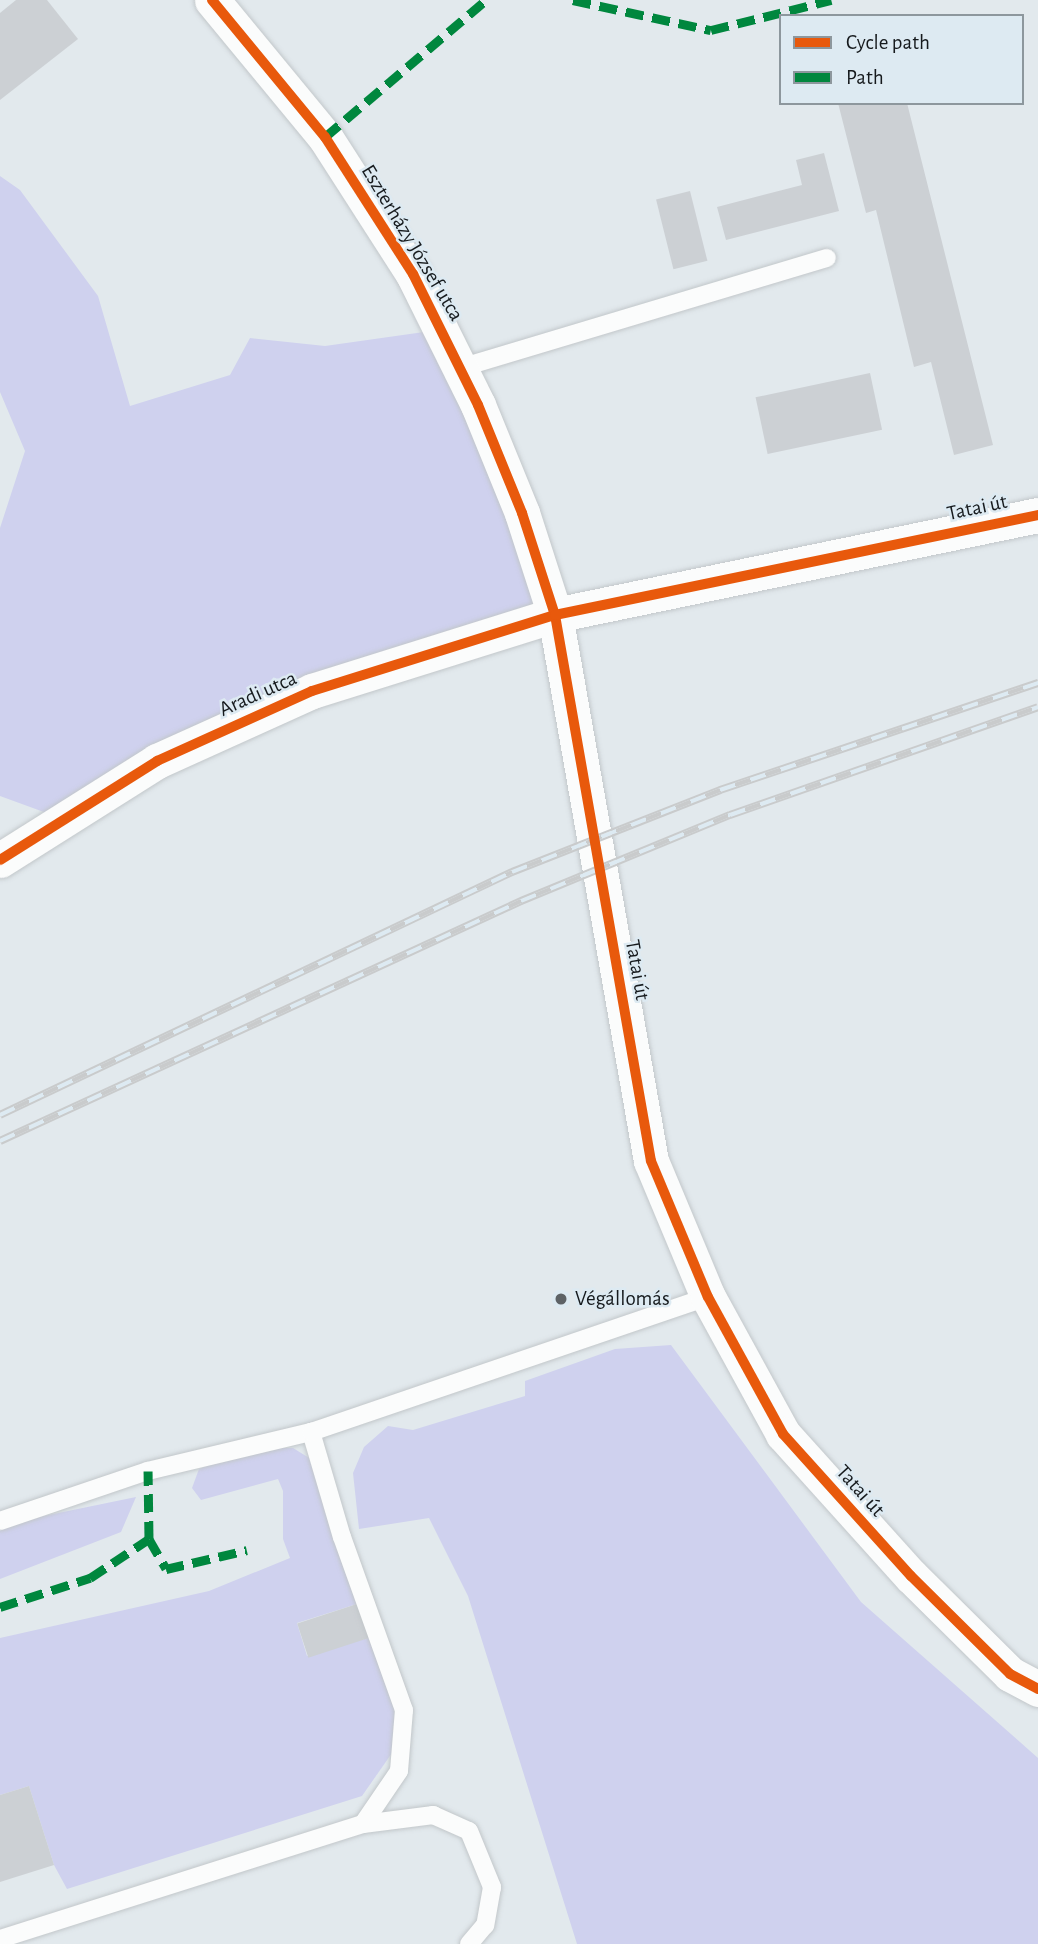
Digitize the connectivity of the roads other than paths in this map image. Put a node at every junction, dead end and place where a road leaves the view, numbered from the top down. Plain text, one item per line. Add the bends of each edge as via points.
1 (212, 0) edge
2 (827, 258) dead end
3 (460, 368) junction
4 (1038, 515) edge
5 (555, 615) junction
6 (0, 860) edge
7 (708, 1297) junction
8 (311, 1432) junction
9 (0, 1521) edge
10 (1038, 1689) edge
11 (363, 1824) junction
12 (485, 1926) junction
13 (0, 1939) edge
14 (469, 1944) edge
15 (491, 1944) edge

1 - 3 street, Eszterházy József utca via 336,153 418,284
2 - 3 lane
3 - 5 street, Eszterházy József utca via 522,513
4 - 5 street, Tatai út
5 - 6 street, Aradi utca via 312,691 157,761
5 - 7 street, Tatai út via 651,1161
7 - 8 lane
7 - 10 street, Tatai út via 783,1434 911,1576 1010,1674
8 - 9 lane via 148,1471
8 - 11 lane via 342,1537 404,1710 399,1771
11 - 12 lane via 433,1815 469,1831 492,1887
11 - 13 lane
12 - 14 lane
12 - 15 lane

